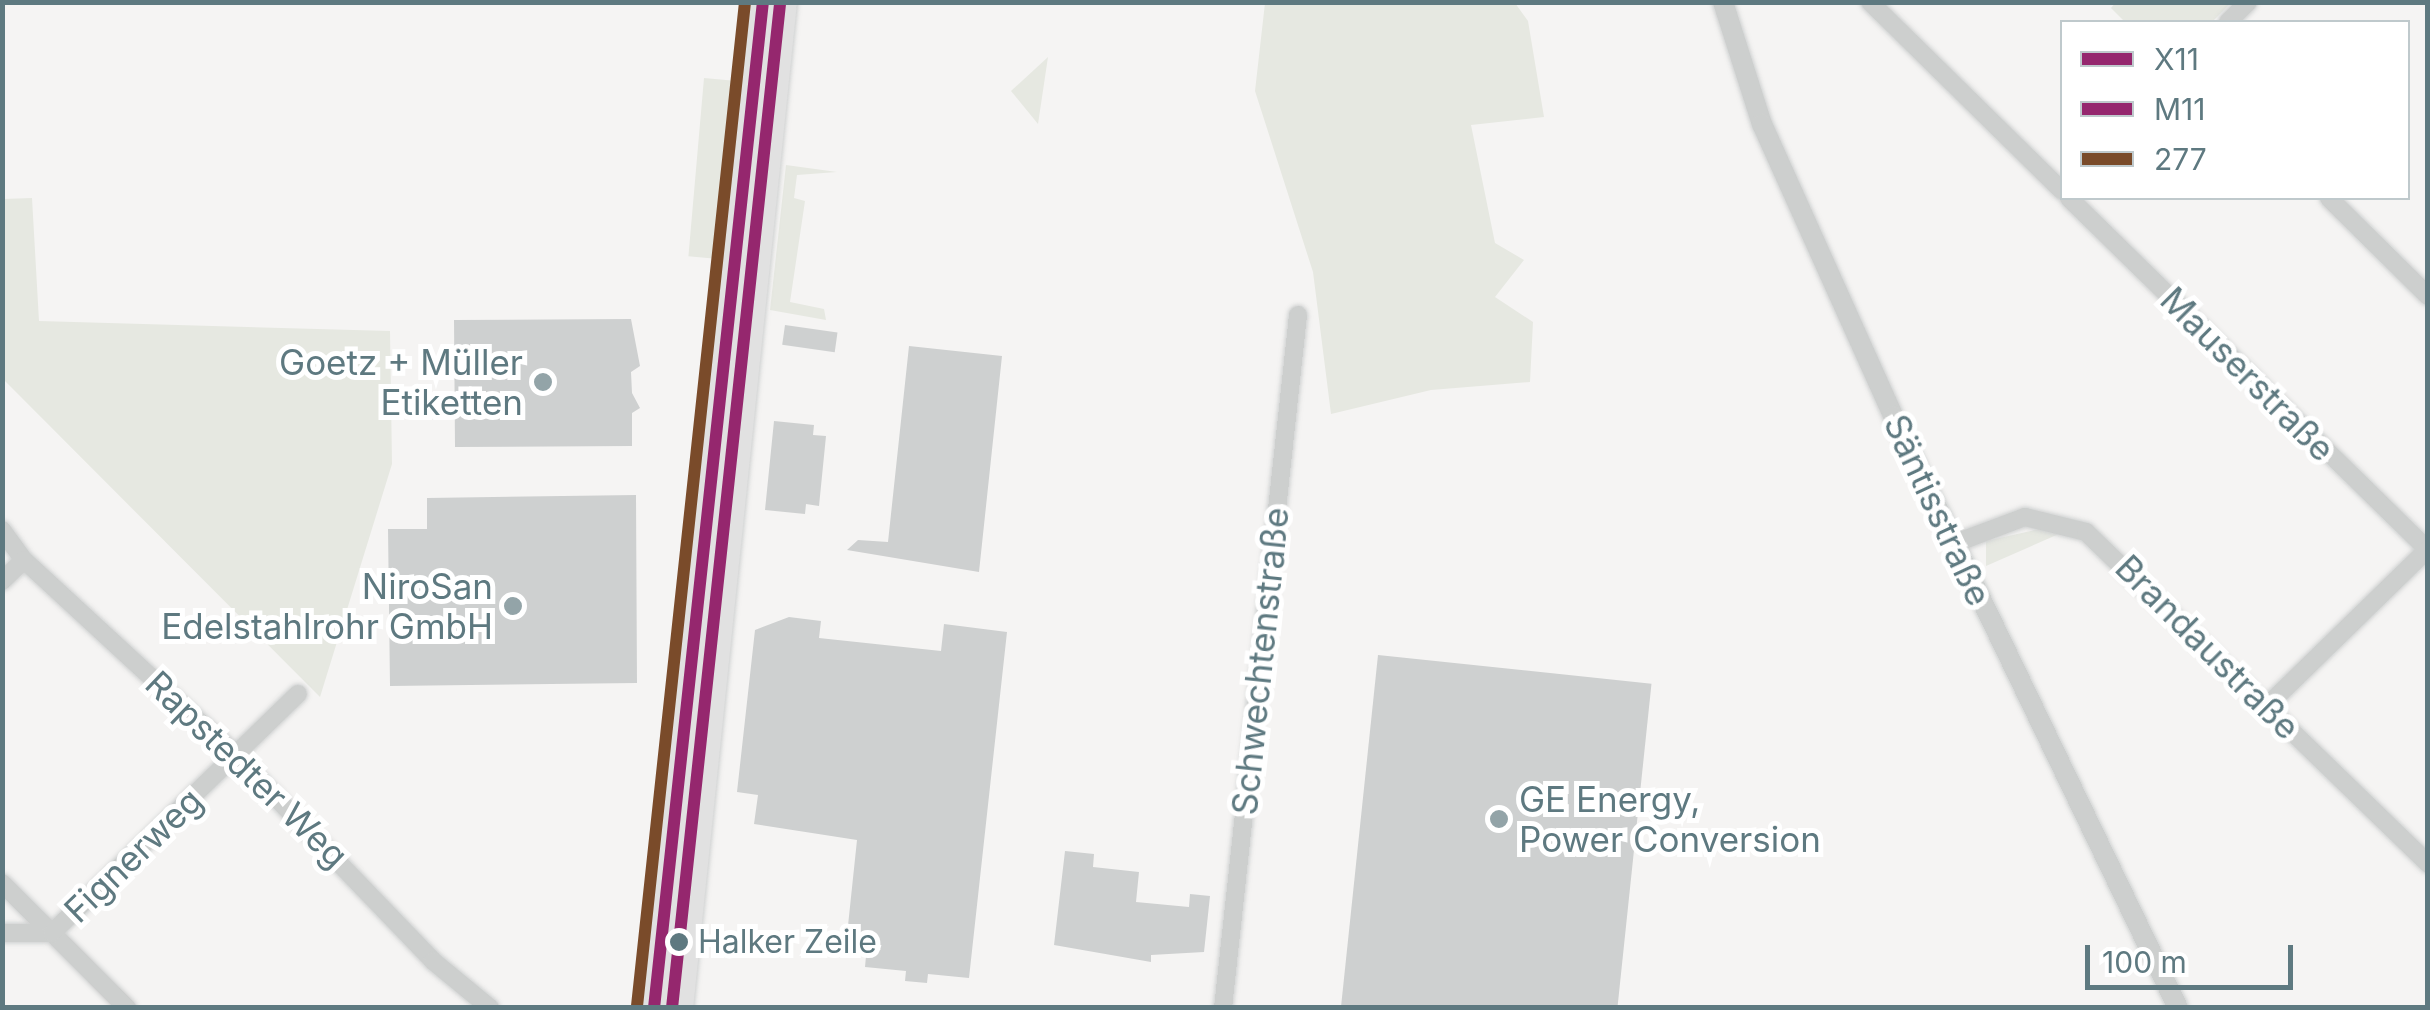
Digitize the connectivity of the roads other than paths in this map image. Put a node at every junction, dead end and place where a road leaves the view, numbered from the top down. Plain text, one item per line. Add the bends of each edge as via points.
1 (763, 2) edge
2 (784, 2) edge
3 (1723, 2) edge
4 (1870, 2) edge
5 (2248, 2) edge
6 (2230, 20) edge
7 (2060, 189) edge
8 (2071, 200) edge
9 (2331, 200) edge
10 (2428, 296) edge
11 (1298, 315) dead end
12 (2, 530) edge
13 (1953, 544) junction
14 (2427, 550) edge
15 (24, 560) junction
16 (2, 581) edge
17 (298, 694) dead end
18 (2267, 706) junction
19 (235, 755) junction
20 (2428, 864) edge
21 (2, 883) edge
22 (2, 933) edge
23 (52, 933) junction
24 (127, 1008) edge
25 (490, 1008) edge
26 (654, 1008) edge
27 (680, 1008) edge
28 (1223, 1008) edge
29 (2178, 1008) edge

1 - 26 main road
2 - 27 main road
3 - 13 street, Säntisstraße via 1762,124
4 - 7 street
5 - 6 street
8 - 14 street, Mauserstraße
9 - 10 street
11 - 28 street, Schwechtenstraße
12 - 15 street, Rapstedter Weg
13 - 18 street, Brandaustraße via 2025,517 2086,532
13 - 29 street, Säntisstraße
14 - 18 street
15 - 16 street
15 - 19 street, Rapstedter Weg
17 - 19 street, Fignerweg
18 - 20 street, Brandaustraße
19 - 23 street, Fignerweg
19 - 25 street, Rapstedter Weg via 433,961
21 - 23 street
22 - 23 street
23 - 24 street

